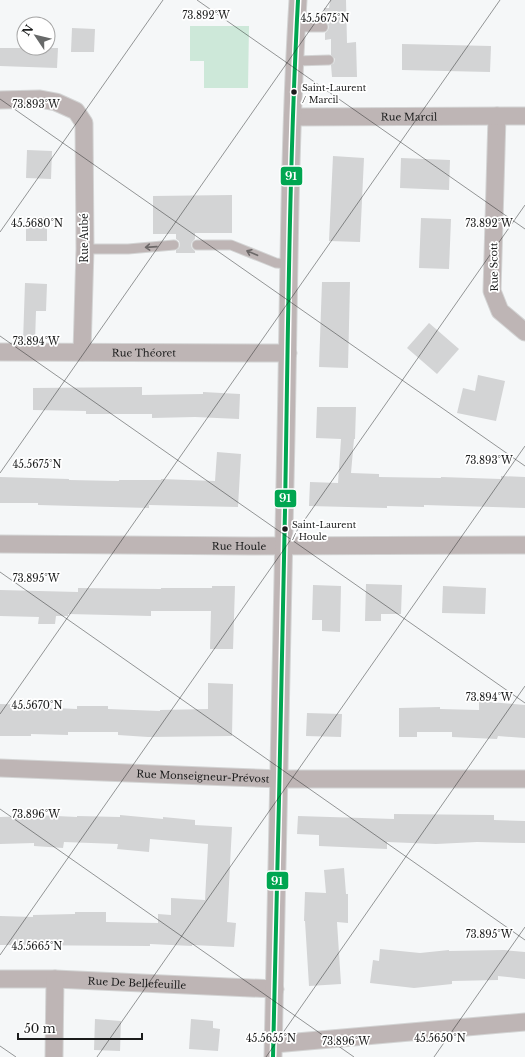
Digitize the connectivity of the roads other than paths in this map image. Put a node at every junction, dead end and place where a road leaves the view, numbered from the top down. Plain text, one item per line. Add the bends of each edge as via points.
1 (298, 0) edge
2 (296, 27) junction
3 (323, 27) dead end
4 (329, 60) dead end
5 (295, 61) junction
6 (0, 100) edge
7 (293, 116) junction
8 (497, 116) junction
9 (525, 116) edge
10 (174, 245) dead end
11 (197, 245) dead end
12 (85, 249) junction
13 (289, 264) junction
14 (525, 332) edge
15 (0, 352) edge
16 (82, 352) junction
17 (288, 353) junction
18 (0, 544) edge
19 (525, 544) edge
20 (284, 545) junction
21 (0, 768) edge
22 (280, 779) junction
23 (525, 779) edge
24 (0, 979) edge
25 (55, 979) junction
26 (275, 989) junction
27 (525, 1022) edge
28 (274, 1051) edge
29 (54, 1057) edge

1 - 2 street
2 - 3 lane
2 - 5 street
4 - 5 lane
5 - 7 street
6 - 12 street, Rue Aubé via 40,99 56,102 76,111 84,124
7 - 8 street, Rue Marcil
7 - 13 street
8 - 9 street, Rue Marcil
8 - 14 street, Rue Scott via 492,291 500,311
10 -> 12 lane
13 -> 11 lane via 276,263 231,245
12 - 16 street, Rue Aubé
13 - 17 street
15 - 16 street, Rue Théoret
16 - 17 street, Rue Théoret
17 - 20 street
18 - 20 street, Rue Houle
19 - 20 street, Rue Houle
20 - 22 street
21 - 22 street, Rue Monseigneur-Prévost
22 - 23 street, Rue Monseigneur-Prévost
22 - 26 street
24 - 25 street, Rue De Bellefeuille
25 - 26 street, Rue De Bellefeuille
25 - 29 street
26 - 28 street
27 - 28 street

